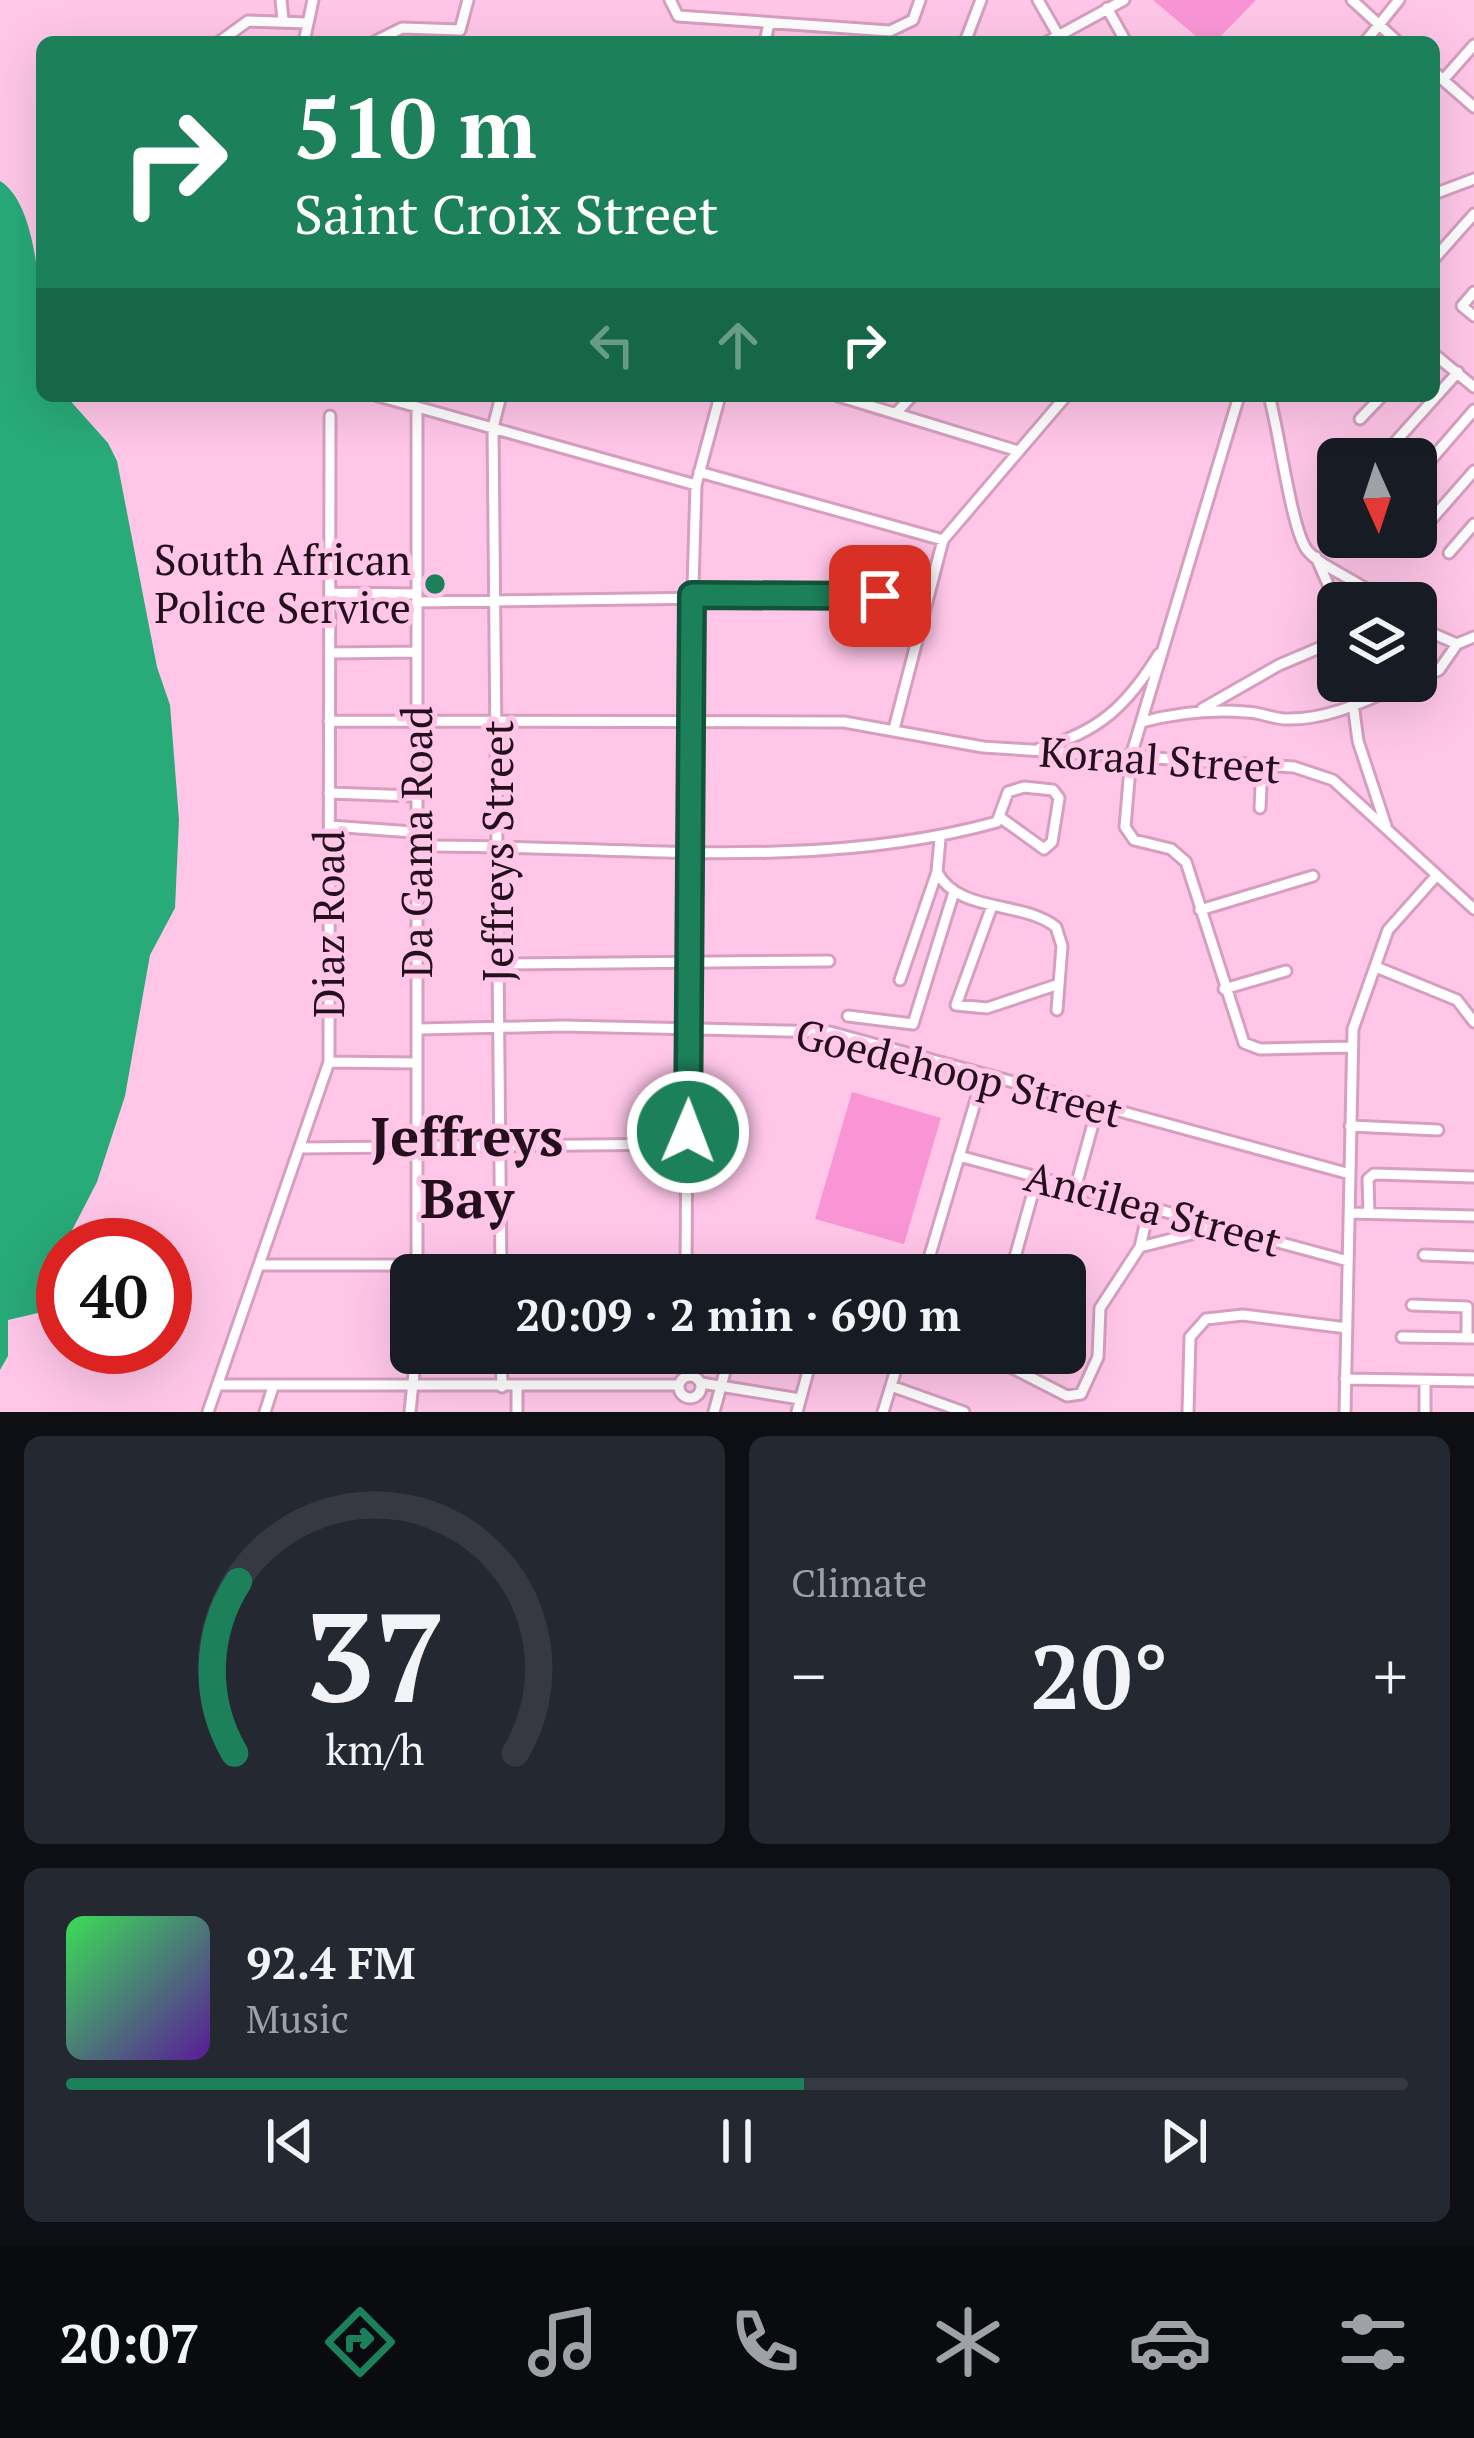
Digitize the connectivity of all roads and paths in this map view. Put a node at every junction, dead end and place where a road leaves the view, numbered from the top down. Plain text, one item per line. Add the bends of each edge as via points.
1 (313, 0) edge
2 (468, 0) edge
3 (920, 0) edge
4 (981, 0) edge
5 (1038, 0) edge
6 (1124, 0) edge
7 (1352, 0) edge
8 (1399, 0) edge
9 (278, 1) edge
10 (670, 6) edge
11 (1107, 8) junction
12 (284, 20) junction
13 (307, 23) junction
14 (769, 23) junction
15 (1378, 24) junction
16 (227, 36) edge
17 (305, 36) edge
18 (386, 36) edge
19 (766, 36) edge
20 (967, 36) edge
21 (1054, 36) edge
22 (1062, 36) edge
23 (1123, 36) edge
24 (1369, 36) edge
25 (1391, 36) edge
26 (1474, 45) edge
27 (1440, 74) edge
28 (1440, 78) edge
29 (1474, 107) edge
30 (1474, 179) edge
31 (1440, 183) edge
32 (1458, 184) junction
33 (1440, 192) edge
34 (1474, 214) edge
35 (1440, 253) edge
36 (1474, 292) edge
37 (1474, 316) edge
38 (1440, 358) edge
39 (1458, 372) junction
40 (1474, 387) edge
41 (1440, 392) edge
42 (398, 402) edge
43 (499, 402) edge
44 (718, 402) edge
45 (858, 402) edge
46 (906, 402) edge
47 (1061, 402) edge
48 (1237, 402) edge
49 (1270, 402) edge
50 (1373, 402) edge
51 (1431, 402) edge
52 (417, 408) junction
53 (1474, 410) edge
54 (896, 413) junction
55 (330, 416) dead end
56 (1360, 418) dead end
57 (493, 427) junction
58 (1399, 438) edge
59 (1018, 452) junction
60 (1437, 453) edge
61 (1474, 471) edge
62 (698, 472) junction
63 (696, 485) junction
64 (1437, 513) edge
65 (1474, 524) edge
66 (944, 540) junction
67 (1449, 553) dead end
68 (1316, 557) junction
69 (1327, 582) edge
70 (1359, 582) edge
71 (330, 593) junction
72 (692, 595) junction
73 (927, 596) junction
74 (416, 598) junction
75 (496, 601) junction
76 (1437, 635) edge
77 (1474, 637) edge
78 (1166, 643) junction
79 (1456, 644) junction
80 (1317, 649) edge
81 (417, 652) junction
82 (330, 653) junction
83 (1437, 671) edge
84 (1351, 702) edge
85 (1364, 702) edge
86 (1351, 708) junction
87 (1197, 712) junction
88 (329, 722) junction
89 (417, 722) junction
90 (688, 722) junction
91 (1142, 722) junction
92 (497, 724) junction
93 (894, 729) junction
94 (1029, 751) junction
95 (1131, 756) junction
96 (1262, 765) junction
97 (329, 793) junction
98 (414, 796) junction
99 (1260, 808) dead end
100 (1001, 818) junction
101 (330, 826) junction
102 (1387, 829) junction
103 (413, 832) junction
104 (940, 838) junction
105 (498, 845) junction
106 (414, 846) junction
107 (687, 852) junction
108 (937, 872) junction
109 (1437, 875) junction
110 (1313, 876) dead end
111 (954, 892) junction
112 (992, 906) junction
113 (1474, 909) edge
114 (1200, 910) junction
115 (829, 961) dead end
116 (688, 962) junction
117 (499, 964) junction
118 (1376, 967) junction
119 (1286, 971) dead end
120 (900, 980) dead end
121 (1056, 985) junction
122 (1224, 989) junction
123 (1057, 1010) dead end
124 (848, 1016) dead end
125 (1474, 1022) edge
126 (499, 1027) junction
127 (690, 1028) junction
128 (418, 1029) junction
129 (1351, 1047) junction
130 (329, 1063) junction
131 (416, 1063) junction
132 (983, 1076) junction
133 (1098, 1106) junction
134 (1350, 1126) junction
135 (1438, 1130) dead end
136 (688, 1144) junction
137 (301, 1148) junction
138 (417, 1148) junction
139 (501, 1148) junction
140 (958, 1156) junction
141 (1349, 1174) junction
142 (1474, 1177) edge
143 (1037, 1178) junction
144 (1075, 1189) junction
145 (1149, 1208) junction
146 (1350, 1213) junction
147 (1369, 1213) junction
148 (1474, 1216) edge
149 (1219, 1227) junction
150 (1140, 1247) junction
151 (417, 1254) edge
152 (501, 1254) edge
153 (686, 1254) edge
154 (930, 1254) edge
155 (1016, 1254) edge
156 (1424, 1256) dead end
157 (1474, 1257) edge
158 (1348, 1261) junction
159 (260, 1265) junction
160 (390, 1269) edge
161 (1412, 1305) dead end
162 (1347, 1328) junction
163 (1402, 1336) dead end
164 (1471, 1338) edge
165 (415, 1374) edge
166 (502, 1374) edge
167 (684, 1374) edge
168 (725, 1374) edge
169 (808, 1374) edge
170 (895, 1374) edge
171 (1025, 1374) edge
172 (1345, 1379) junction
173 (683, 1380) junction
174 (1474, 1381) edge
175 (1425, 1382) junction
176 (701, 1383) junction
177 (218, 1385) junction
178 (723, 1385) junction
179 (415, 1386) junction
180 (517, 1386) junction
181 (891, 1386) junction
182 (274, 1387) junction
183 (502, 1387) junction
184 (688, 1398) junction
185 (800, 1399) junction
186 (208, 1412) edge
187 (265, 1412) edge
188 (410, 1412) edge
189 (518, 1412) edge
190 (689, 1412) edge
191 (714, 1412) edge
192 (797, 1412) edge
193 (884, 1412) edge
194 (964, 1412) edge
195 (1188, 1412) edge
196 (1345, 1412) edge
197 (1425, 1412) edge

1 - 13 street
2 - 18 street via 460,30 402,28
3 - 14 street via 913,20 890,31
4 - 20 street
5 - 21 street
6 - 11 street
7 - 15 street
8 - 15 street
9 - 12 street
10 - 14 street
11 - 22 street
11 - 23 street
12 - 13 street
12 - 16 street via 248,21
13 - 17 street
14 - 19 street
15 - 24 street
15 - 25 street
26 - 27 street
28 - 29 street
30 - 32 street
31 - 32 street
32 - 33 street
34 - 35 street
36 - 37 street via 1462,306
38 - 39 street
39 - 40 street
39 - 41 street
42 - 52 street
43 - 57 street, Jeffreys Street
44 - 62 street
45 - 54 street
46 - 54 street
47 - 59 street
48 - 78 street
49 - 68 street via 1301,536
50 - 56 street
51 - 58 street
52 - 57 street
52 - 74 street, Da Gama Road
53 - 60 street
54 - 59 street
55 - 71 street, Diaz Road
57 - 63 street
57 - 75 street, Jeffreys Street
59 - 66 street
61 - 64 street
62 - 63 street
62 - 66 street
63 - 72 street
65 - 67 street
66 - 73 street
68 - 69 street
68 - 70 street
71 - 74 street
71 - 82 street, Diaz Road
72 - 73 street
72 - 75 street
72 - 90 street
73 - 93 street
74 - 75 street
74 - 81 street, Da Gama Road
75 - 92 street, Jeffreys Street
76 - 79 street
77 - 79 street
78 - 91 street
78 - 94 street via 1117,712 1096,728
79 - 83 street
80 - 87 street
81 - 82 street
81 - 89 street, Da Gama Road
82 - 88 street, Diaz Road
84 - 86 street
85 - 86 street
86 - 87 street via 1282,719
86 - 102 street
87 - 91 street
88 - 89 street, Koraal Street
88 - 97 street, Diaz Road
89 - 92 street, Koraal Street
89 - 98 street, Da Gama Road
90 - 92 street, Koraal Street
90 - 93 street, Koraal Street
90 - 107 street
91 - 95 street
92 - 105 street, Jeffreys Street
93 - 94 street, Koraal Street
94 - 95 street, Koraal Street
95 - 96 street, Koraal Street
95 - 114 street via 1128,835 1178,853
96 - 99 street
96 - 102 street, Koraal Street via 1333,780
97 - 98 street
97 - 101 street, Diaz Road
98 - 103 street, Da Gama Road
100 - 100 street via 1008,792 1053,790 1059,798 1044,849
100 - 104 street
101 - 103 street
101 - 130 street, Diaz Road
102 - 109 street, Koraal Street
103 - 106 street, Da Gama Road
104 - 107 street
104 - 108 street
105 - 106 street
105 - 107 street
105 - 117 street, Jeffreys Street
106 - 128 street, Da Gama Road
107 - 116 street
108 - 111 street
108 - 120 street
109 - 113 street, Koraal Street
109 - 118 street via 1397,916
110 - 114 street
111 - 112 street
111 - 124 street via 913,1024
112 - 121 street via 1034,912 1056,927
112 - 121 street via 956,1005 987,1008
114 - 122 street
115 - 116 street
116 - 117 street
116 - 127 street
117 - 126 street, Jeffreys Street
118 - 125 street via 1457,1000
118 - 129 street
119 - 122 street
121 - 123 street
122 - 129 street via 1239,1037 1252,1048
126 - 127 street, Goedehoop Street
126 - 128 street, Goedehoop Street
126 - 139 street, Jeffreys Street
127 - 132 street, Goedehoop Street via 830,1032
127 - 136 street
128 - 131 street, Da Gama Road
129 - 134 street
130 - 131 street
130 - 137 street, Diaz Road
131 - 138 street, Da Gama Road
132 - 133 street, Goedehoop Street
132 - 140 street
133 - 141 street, Goedehoop Street
133 - 144 street
134 - 135 street
134 - 141 street
136 - 139 street
136 - 153 street
137 - 138 street
137 - 159 street, Diaz Road
138 - 139 street
138 - 151 street, Da Gama Road
139 - 152 street, Jeffreys Street
140 - 143 street, Ancilea Street
140 - 154 street
141 - 146 street
142 - 147 street via 1370,1175
143 - 144 street, Ancilea Street
143 - 155 street
144 - 145 street, Ancilea Street
145 - 149 street, Ancilea Street
145 - 150 street
146 - 147 street
146 - 158 street
147 - 148 street
149 - 150 street
149 - 158 street, Ancilea Street
150 - 171 street via 1100,1308 1094,1371 1081,1394 1067,1396
156 - 157 street
158 - 162 street
159 - 160 street
159 - 177 street, Diaz Road
161 - 164 street via 1467,1307
162 - 172 street
162 - 195 street via 1206,1319 1190,1337
163 - 164 street
165 - 179 street
166 - 183 street
167 - 173 street
168 - 178 street
169 - 185 street
170 - 181 street
172 - 175 street
172 - 196 street
173 - 176 street
173 - 180 street
173 - 184 street
174 - 175 street
175 - 197 street
176 - 178 street
176 - 184 street
177 - 182 street
177 - 186 street, Diaz Road
178 - 185 street
178 - 191 street
179 - 182 street
179 - 183 street
179 - 188 street
180 - 183 street
180 - 189 street
181 - 193 street
181 - 194 street
182 - 187 street
184 - 190 street
185 - 192 street

